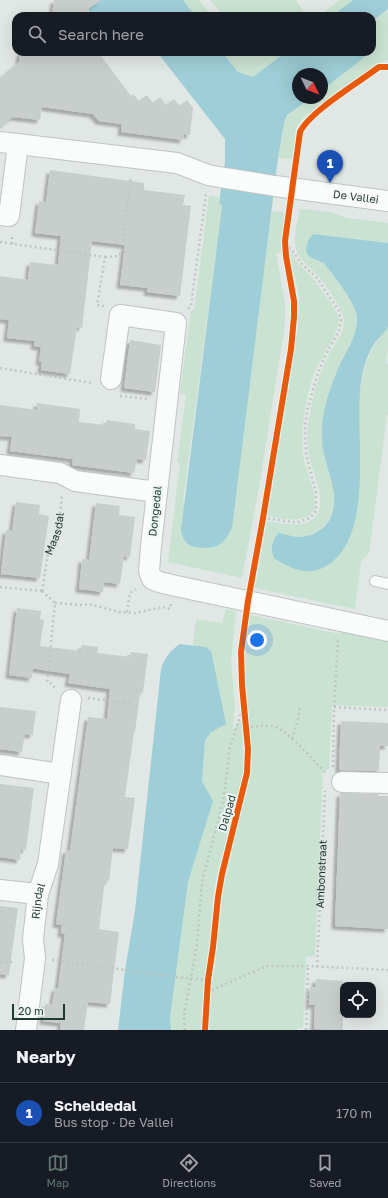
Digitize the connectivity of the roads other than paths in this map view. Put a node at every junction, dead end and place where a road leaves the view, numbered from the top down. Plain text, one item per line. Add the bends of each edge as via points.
1 (9, 143) edge
2 (388, 201) edge
3 (0, 215) edge
4 (107, 387) road end
5 (0, 465) edge
6 (157, 492) junction
7 (375, 582) dead end
8 (388, 584) edge
9 (388, 631) edge
10 (71, 700) road end
11 (0, 765) edge
12 (61, 774) junction
13 (334, 778) road end
14 (388, 783) edge
15 (0, 890) edge
16 (38, 894) junction
17 (26, 1030) edge

1 - 2 street, De Vallei via 177,163 213,176
1 - 3 street via 9,216
4 - 6 street, Dongedal via 120,315 176,323
5 - 6 street via 60,473 75,481
6 - 9 street, Dongedal via 149,571 152,579
7 - 8 lane
10 - 12 street, Rijndal
11 - 12 street
12 - 16 street, Rijndal via 48,864
13 - 14 street
15 - 16 street
16 - 17 street, Rijndal via 33,939 35,958

